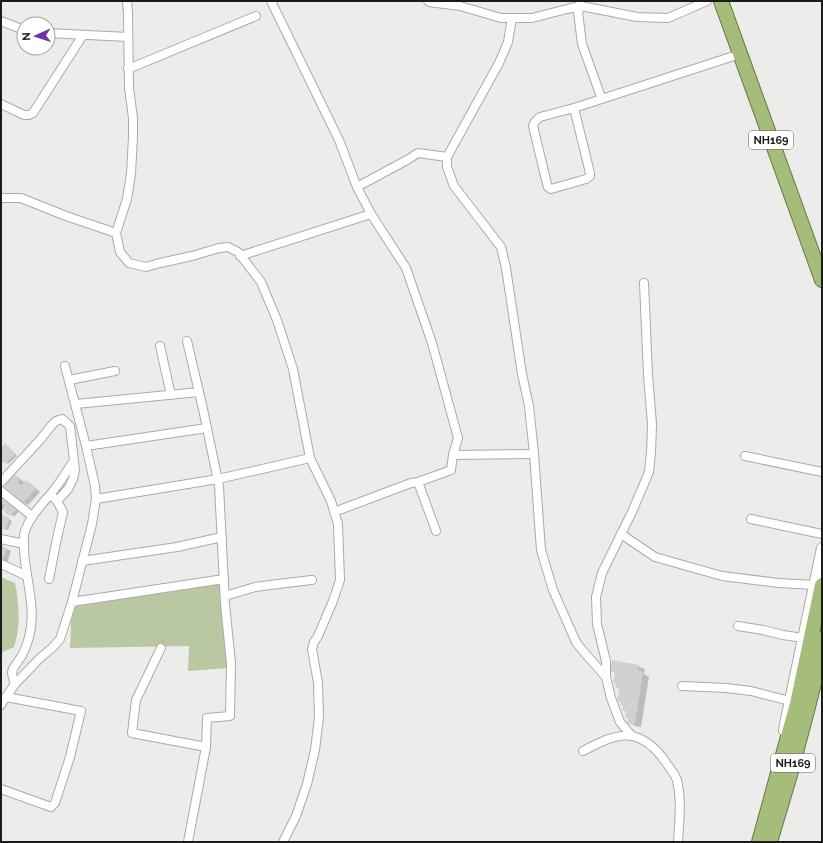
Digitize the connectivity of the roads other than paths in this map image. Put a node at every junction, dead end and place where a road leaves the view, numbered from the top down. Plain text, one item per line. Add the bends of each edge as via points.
1 (127, 1) edge
2 (271, 1) edge
3 (428, 1) edge
4 (707, 1) edge
5 (721, 1) edge
6 (459, 3) edge
7 (580, 4) edge
8 (256, 16) dead end
9 (512, 18) junction
10 (1, 21) edge
11 (16, 27) edge
12 (56, 33) edge
13 (83, 35) junction
14 (128, 37) junction
15 (740, 54) junction
16 (128, 69) junction
17 (600, 94) dead end
18 (1, 104) edge
19 (574, 108) junction
20 (447, 157) junction
21 (357, 187) junction
22 (1, 198) edge
23 (371, 214) junction
24 (116, 233) junction
25 (240, 256) junction
26 (822, 280) edge
27 (644, 283) dead end
28 (187, 341) dead end
29 (160, 346) dead end
30 (65, 366) dead end
31 (115, 371) dead end
32 (69, 380) junction
33 (199, 392) junction
34 (171, 395) junction
35 (76, 404) junction
36 (207, 428) junction
37 (86, 446) junction
38 (534, 454) junction
39 (453, 455) junction
40 (745, 456) dead end
41 (310, 458) junction
42 (74, 461) junction
43 (822, 472) edge
44 (218, 479) junction
45 (1, 482) edge
46 (418, 482) junction
47 (1, 491) edge
48 (50, 494) junction
49 (96, 499) junction
50 (57, 501) junction
51 (334, 512) junction
52 (32, 516) junction
53 (751, 519) dead end
54 (436, 531) dead end
55 (621, 534) junction
56 (822, 534) edge
57 (222, 537) junction
58 (1, 539) edge
59 (24, 544) junction
60 (822, 548) edge
61 (82, 561) junction
62 (1, 564) edge
63 (27, 576) junction
64 (49, 579) dead end
65 (224, 579) junction
66 (312, 580) dead end
67 (818, 585) edge
68 (225, 596) junction
69 (72, 602) junction
70 (738, 626) dead end
71 (803, 638) junction
72 (822, 640) edge
73 (161, 648) dead end
74 (21, 657) junction
75 (25, 674) junction
76 (606, 677) junction
77 (16, 684) junction
78 (818, 684) edge
79 (682, 686) dead end
80 (6, 697) junction
81 (793, 702) junction
82 (1, 705) edge
83 (631, 735) junction
84 (206, 747) junction
85 (583, 751) dead end
86 (1, 789) edge
87 (188, 842) edge
88 (283, 842) edge
89 (678, 842) edge
90 (760, 842) edge
91 (770, 842) edge

1 - 14 street
2 - 21 street via 339,140
3 - 6 street
4 - 7 street via 668,18 637,17
5 - 15 highway, NH169
6 - 9 street via 501,18
7 - 9 street via 532,18
7 - 17 street via 578,12 582,44
8 - 16 street
9 - 20 street via 508,42 499,63
10 - 11 street
12 - 13 street
13 - 14 street
13 - 18 street via 33,113 24,115
14 - 16 street
15 - 19 street
15 - 26 highway, NH169
16 - 24 street via 134,118 131,174 127,199
19 - 19 street via 540,118 533,126 547,184 551,189 590,176
20 - 21 street via 418,153
20 - 38 street via 447,167 454,186 501,247 529,406
21 - 23 street
22 - 24 street via 21,198
23 - 25 street
23 - 39 street via 406,268 432,342 458,438
24 - 25 street via 120,252 129,263 146,267 219,248 228,247
25 - 41 street via 261,282 277,320 293,369
27 - 55 street via 652,424 651,453 649,472
28 - 33 street
29 - 34 street
30 - 32 street
31 - 32 street
32 - 35 street
33 - 34 street
33 - 36 street
34 - 35 street
35 - 37 street
36 - 37 street
36 - 44 street
37 - 49 street
38 - 39 street
38 - 76 street via 541,550 553,590 576,642
39 - 46 street via 451,470
40 - 43 street
41 - 44 street
41 - 51 street
42 - 45 street via 70,426 62,419 51,426
42 - 48 street
42 - 50 street via 73,479
44 - 49 street
44 - 57 street
46 - 51 street
46 - 54 street
47 - 52 street
48 - 50 street
48 - 52 street
49 - 61 street
50 - 64 street via 63,512
51 - 88 street via 338,524 340,580 312,649 318,683 319,717 315,750 296,816
52 - 59 street via 24,533
53 - 56 street
55 - 67 street via 654,557 722,576
55 - 76 street via 602,573 596,597 597,624 606,661
57 - 61 street via 177,547
57 - 65 street
58 - 59 street
59 - 63 street
60 - 67 street
61 - 69 street
62 - 63 street
63 - 74 street via 32,619 28,643
65 - 68 street
65 - 69 street
66 - 68 street via 255,587
67 - 71 street
67 - 81 highway
68 - 84 street via 232,663 230,716 207,718
69 - 75 street via 60,639
70 - 71 street
71 - 81 street
72 - 78 highway, NH169
73 - 84 street via 136,700 132,733
74 - 75 street
74 - 77 street via 14,666 12,675
75 - 77 street
76 - 83 street via 620,722
77 - 80 street
78 - 91 highway, NH169
79 - 81 street via 751,691
80 - 82 street
80 - 86 street via 81,711 70,757 51,807
81 - 90 highway, NH169
83 - 85 street via 603,740
83 - 89 street via 644,740 655,749 677,778 680,800
84 - 87 street

